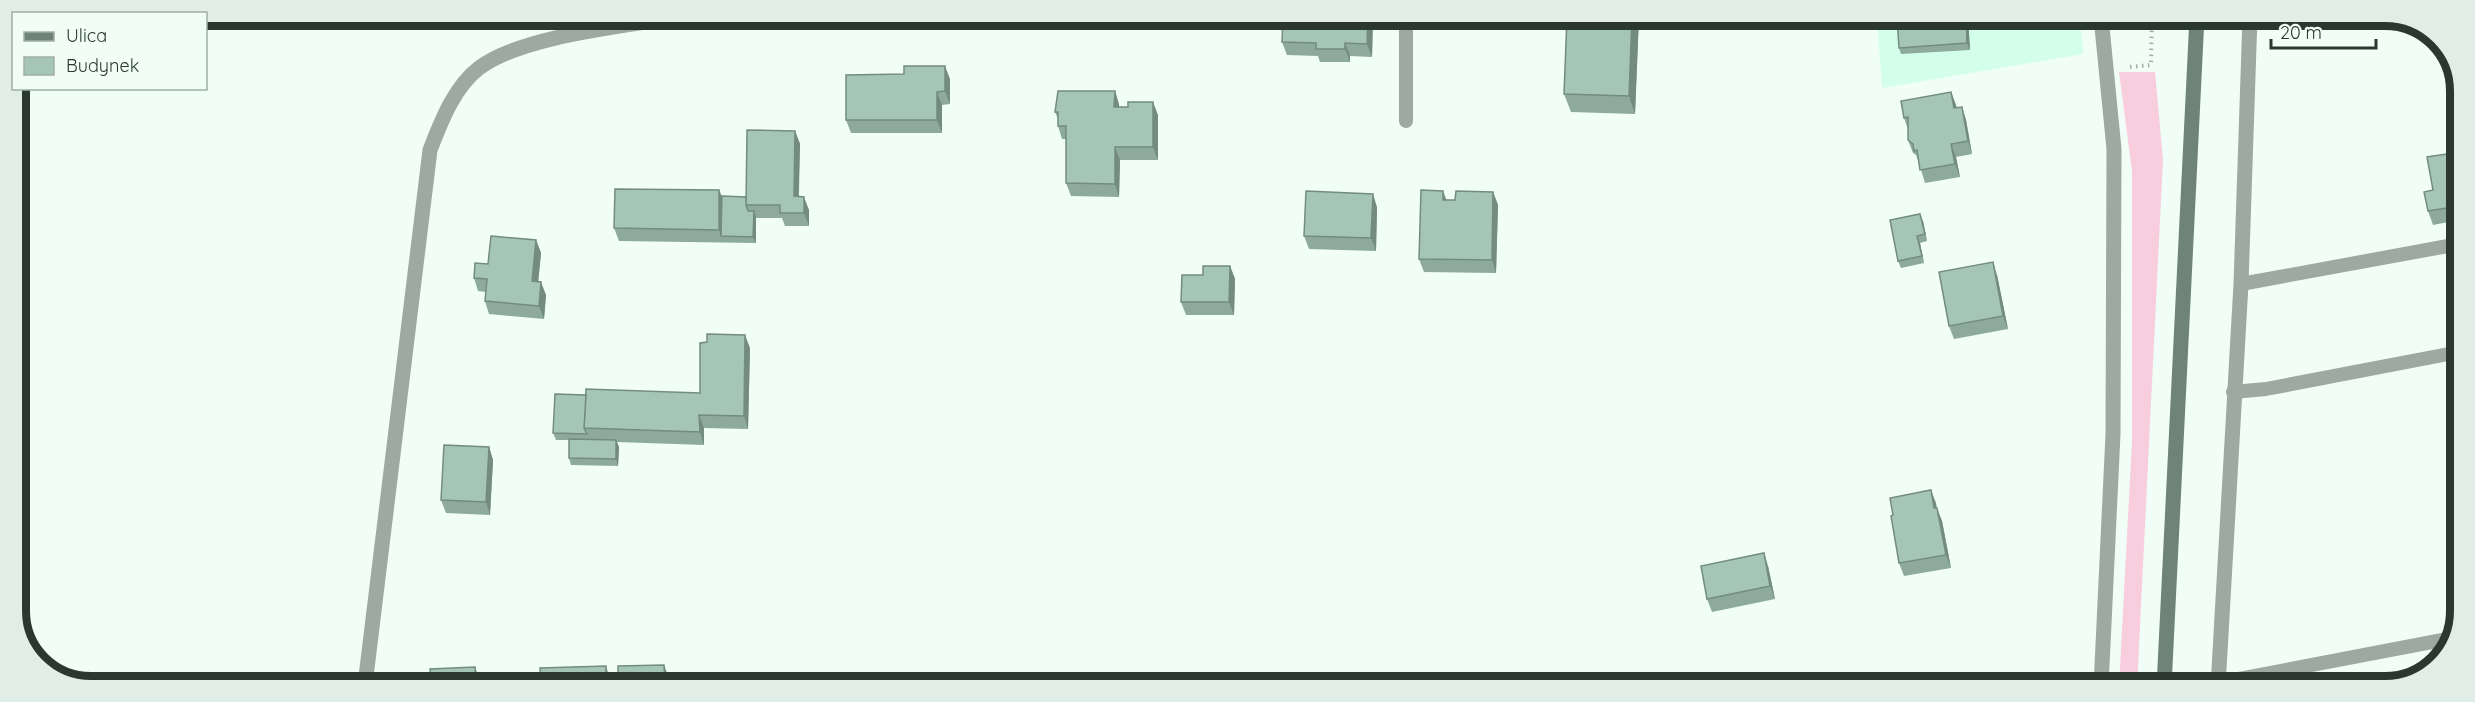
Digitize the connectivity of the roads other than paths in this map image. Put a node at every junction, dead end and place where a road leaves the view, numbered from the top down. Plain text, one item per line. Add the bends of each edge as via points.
1 (628, 26) edge
2 (1406, 26) edge
3 (2102, 26) edge
4 (2197, 26) edge
5 (2250, 26) edge
6 (1406, 121) dead end
7 (2449, 246) edge
8 (2241, 284) junction
9 (2450, 354) edge
10 (2233, 392) junction
11 (2443, 640) edge
12 (366, 676) edge
13 (2102, 676) edge
14 (2165, 676) edge
15 (2218, 676) edge
16 (2263, 676) edge

1 - 12 street via 528,44 479,68 446,108 430,150
2 - 6 lane
3 - 13 street via 2114,149 2113,434
4 - 14 main road
5 - 8 street
7 - 8 lane
8 - 10 street
9 - 10 lane
10 - 15 street
11 - 16 lane

